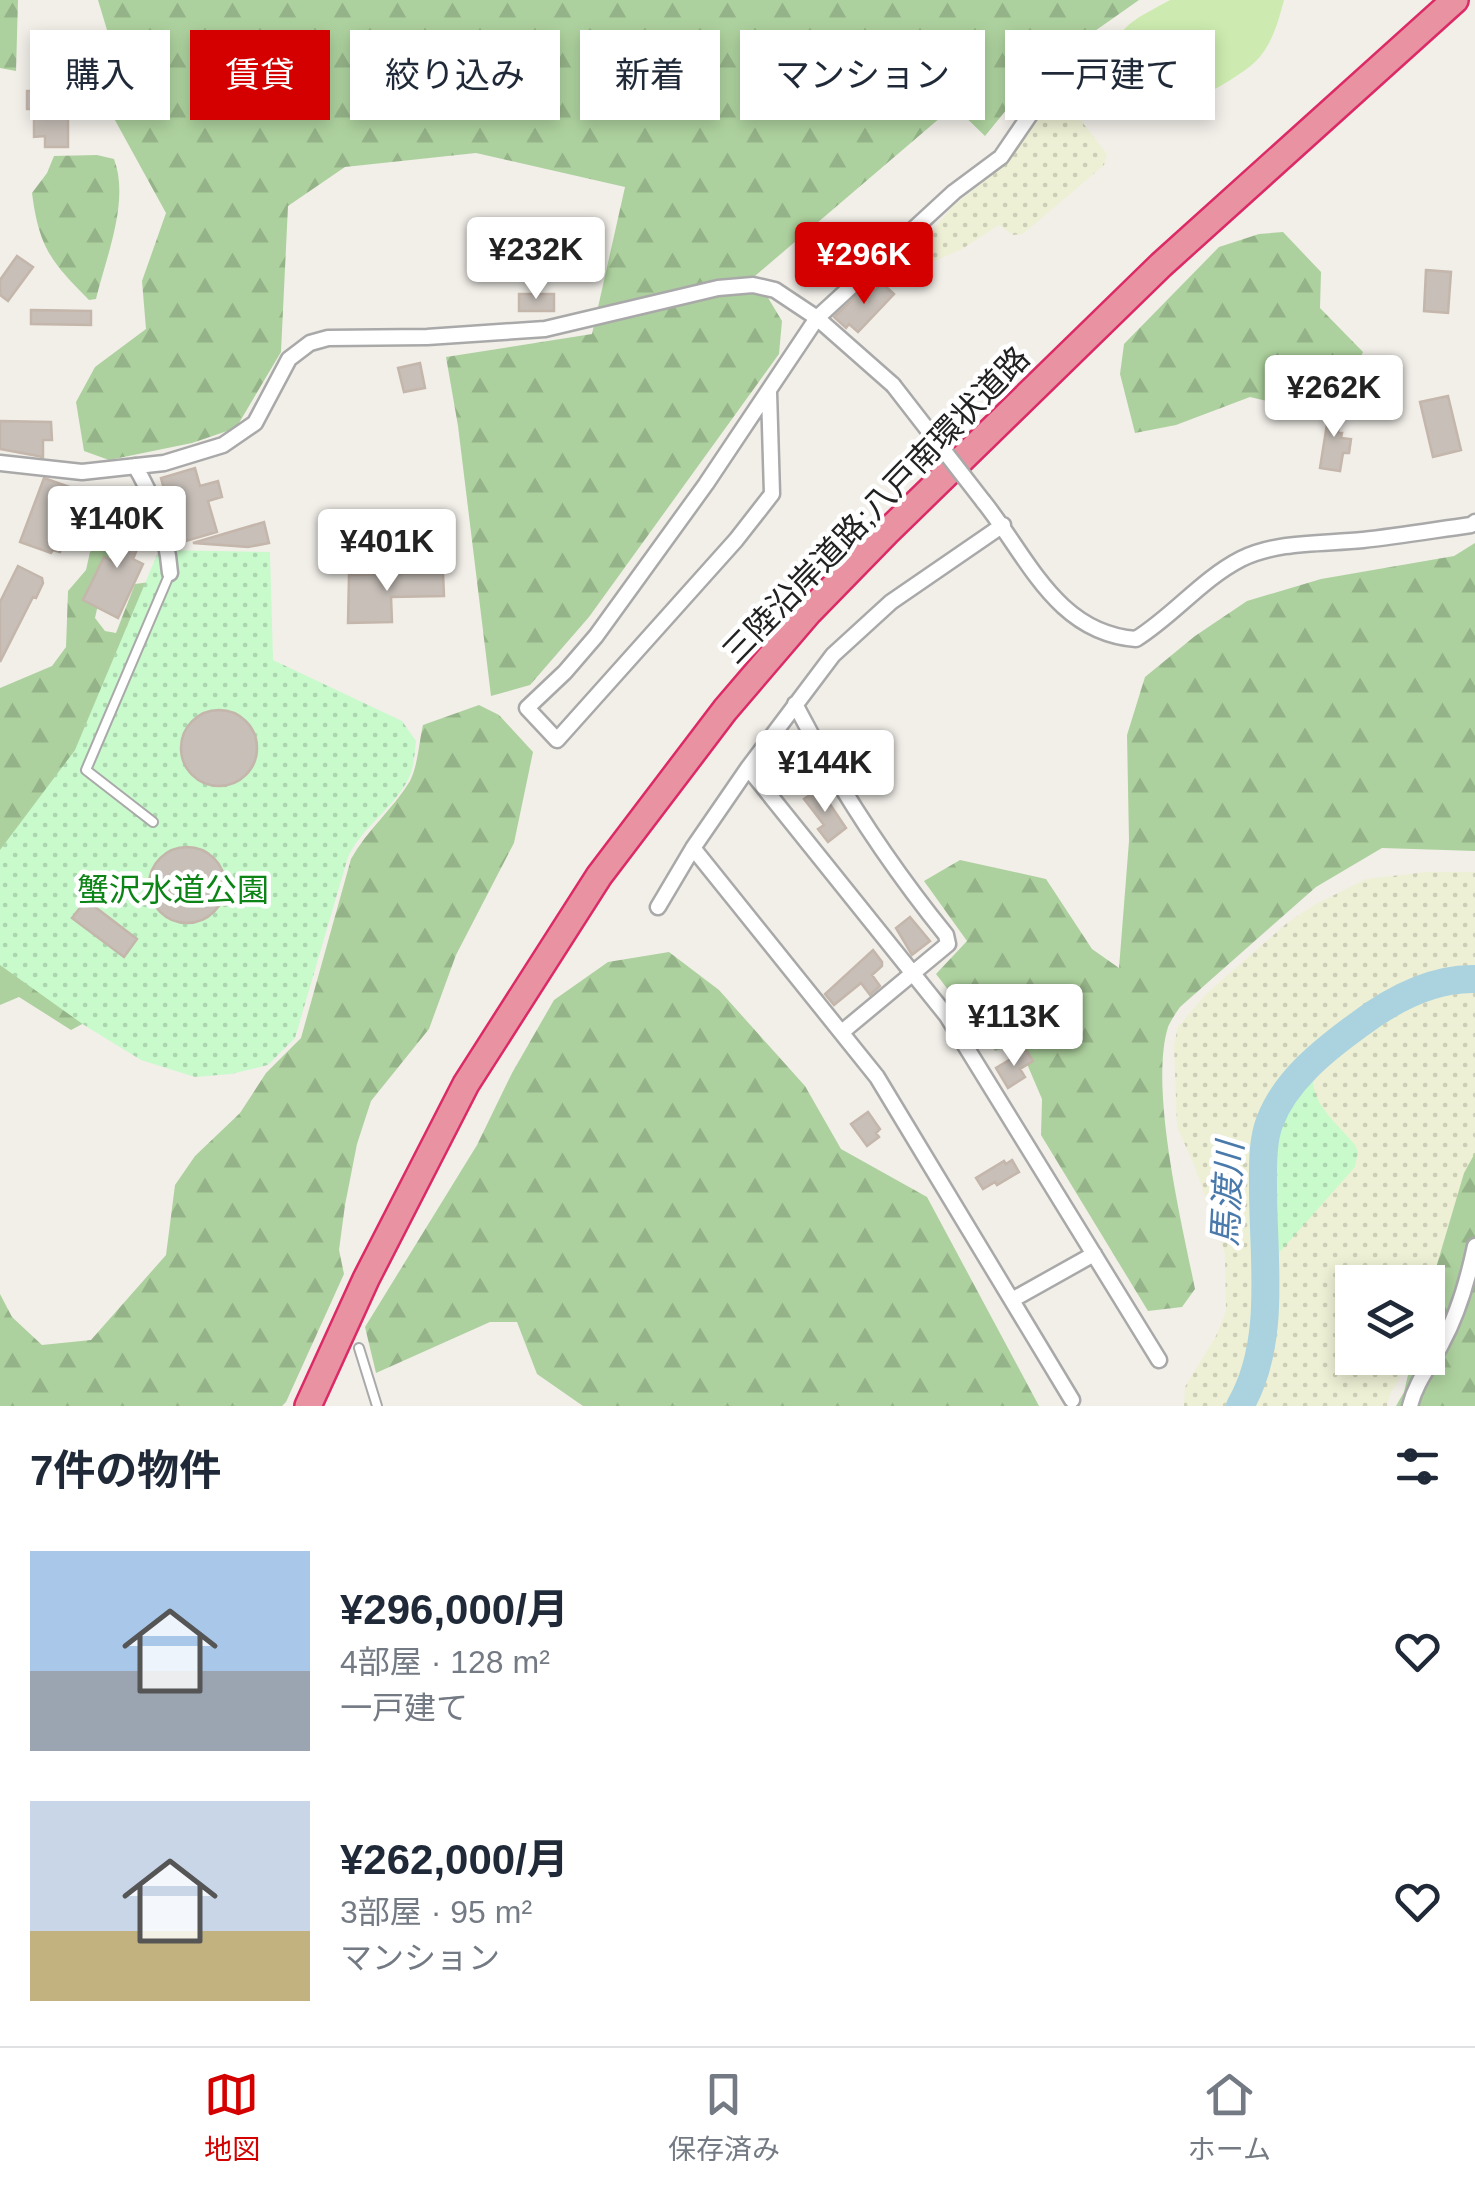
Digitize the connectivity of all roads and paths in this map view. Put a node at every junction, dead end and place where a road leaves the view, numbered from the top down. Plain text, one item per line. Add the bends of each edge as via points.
1 (1455, 0) edge
2 (1026, 120) edge
3 (817, 318) junction
4 (769, 392) junction
5 (0, 463) edge
6 (135, 466) junction
7 (1475, 522) edge
8 (1002, 525) junction
9 (170, 573) joint
10 (795, 704) junction
11 (748, 768) junction
12 (152, 822) dead end
13 (693, 848) junction
14 (658, 907) dead end
15 (912, 972) junction
16 (842, 1032) junction
17 (1475, 1246) edge
18 (1094, 1254) junction
19 (1012, 1300) junction
20 (358, 1348) dead end
21 (1159, 1360) dead end
22 (1072, 1400) dead end
23 (308, 1406) edge
24 (377, 1406) edge
25 (1410, 1406) edge

1 - 23 highway, 三陸沿岸道路;八戸南環状道路 via 1161,265 900,518 725,710 598,876 466,1084
2 - 3 street via 1001,157
3 - 4 street
3 - 6 street via 775,290 752,285 545,330 328,338 288,359 254,424 240,434 223,445
3 - 8 street, bridge via 893,385
4 - 4 street via 772,494 557,740 526,708 596,636
5 - 6 street via 82,472
6 - 9 street via 148,489
7 - 8 street via 1243,558 1136,639 1094,631 1068,613
8 - 10 street via 890,602
9 - 12 lane via 86,770
10 - 11 street
10 - 15 street via 849,803 946,935 948,944
11 - 13 street
11 - 15 street
13 - 14 street
13 - 16 street
15 - 16 street
15 - 18 street via 947,1016
16 - 19 street
17 - 25 street via 1456,1316
18 - 19 street
18 - 21 street
19 - 22 street
20 - 24 lane

